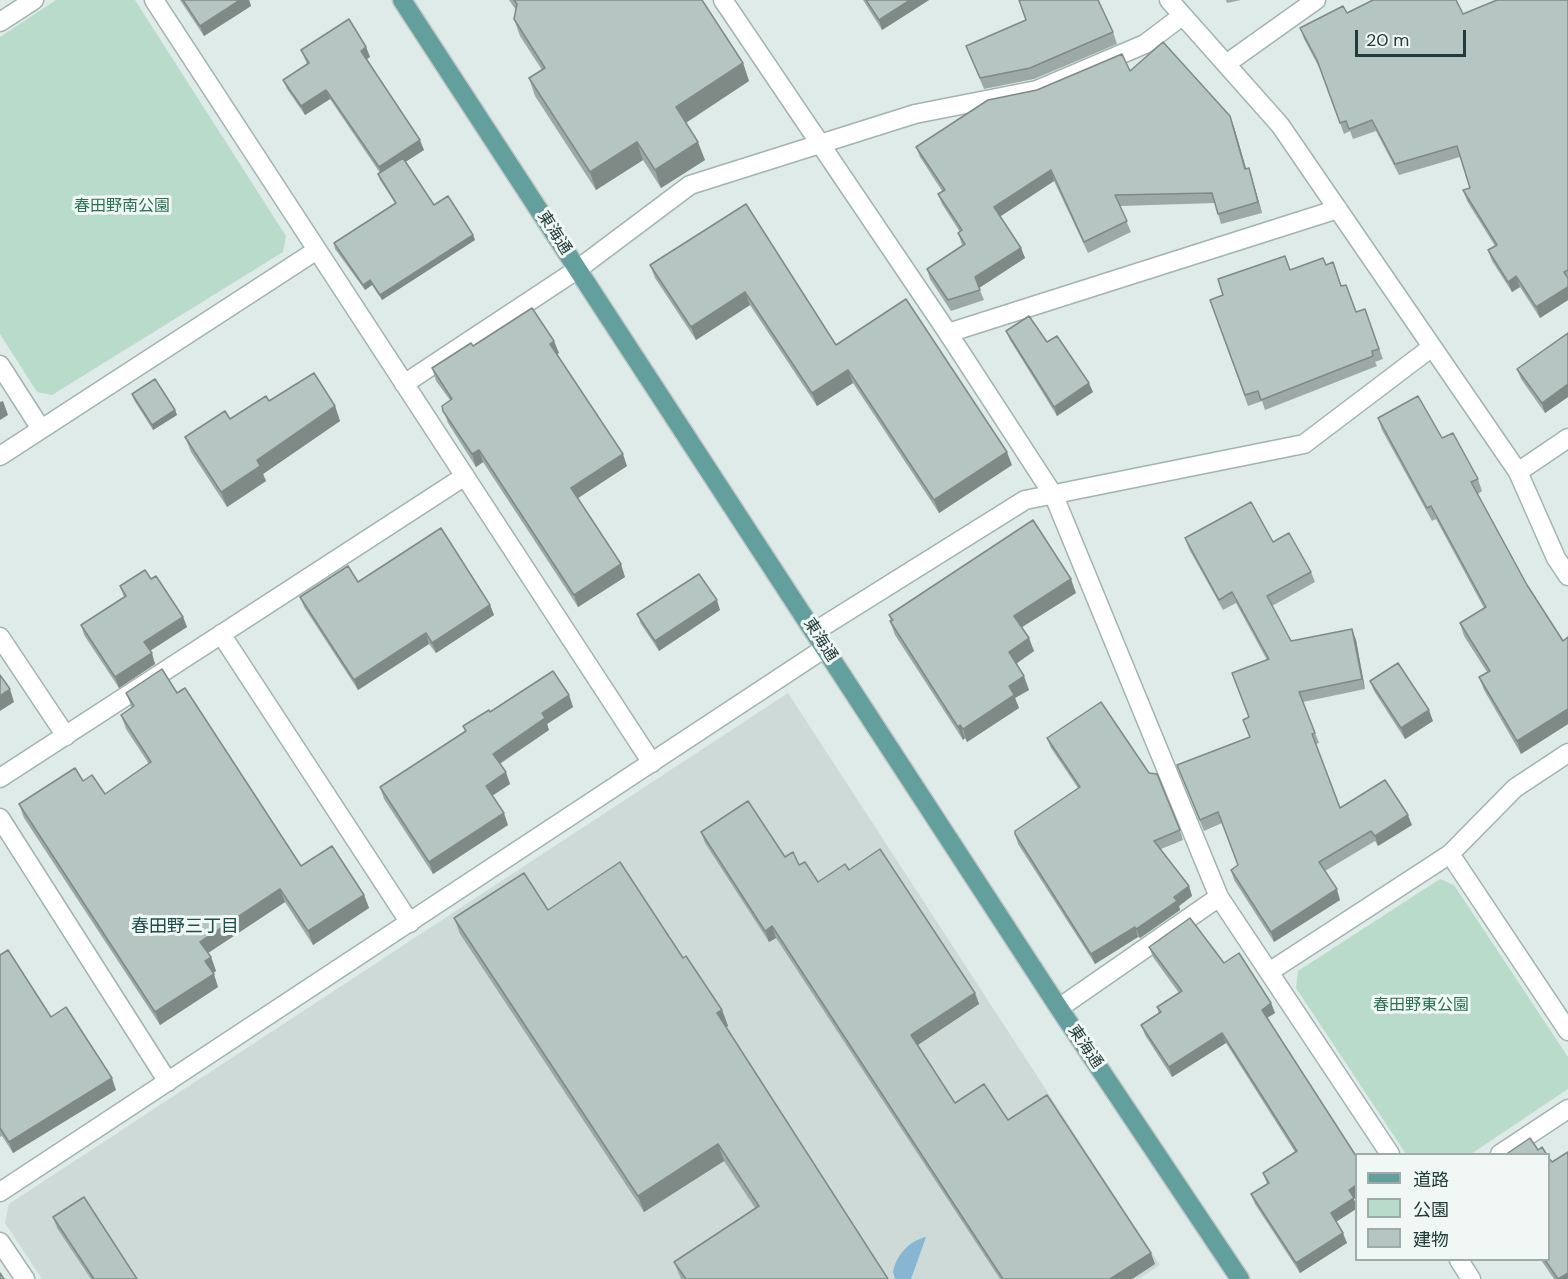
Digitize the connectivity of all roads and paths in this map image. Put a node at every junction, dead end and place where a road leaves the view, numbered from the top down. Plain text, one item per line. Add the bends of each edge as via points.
1 (34, 0) edge
2 (154, 0) edge
3 (402, 0) edge
4 (723, 0) edge
5 (1169, 0) edge
6 (1316, 0) edge
7 (1182, 16) junction
8 (0, 22) edge
9 (1226, 64) junction
10 (820, 145) junction
11 (1338, 209) junction
12 (317, 250) junction
13 (578, 269) junction
14 (948, 333) junction
15 (1432, 346) junction
16 (0, 365) edge
17 (404, 384) junction
18 (41, 429) junction
19 (1568, 438) edge
20 (0, 456) edge
21 (1518, 472) junction
22 (465, 476) junction
23 (1054, 496) junction
24 (1568, 576) edge
25 (814, 632) junction
26 (221, 634) junction
27 (0, 637) edge
28 (825, 648) junction
29 (66, 736) junction
30 (1568, 753) edge
31 (652, 763) junction
32 (0, 778) edge
33 (0, 818) edge
34 (1450, 854) junction
35 (1219, 897) junction
36 (410, 922) junction
37 (1269, 972) junction
38 (1059, 1008) junction
39 (1568, 1031) edge
40 (168, 1082) junction
41 (1568, 1109) edge
42 (1389, 1153) edge
43 (1503, 1153) edge
44 (0, 1192) edge
45 (0, 1242) edge
46 (1460, 1261) edge
47 (25, 1279) edge
48 (1240, 1279) edge
49 (1471, 1279) edge

1 - 8 street
2 - 12 street
3 - 13 main road, 東海通
4 - 10 street
5 - 7 street
6 - 9 street
7 - 9 street
7 - 10 street via 1145,44 1037,90 915,114
9 - 11 street via 1280,125
10 - 13 street via 690,185
10 - 14 street
11 - 14 street
11 - 15 street
12 - 17 street
12 - 18 street
13 - 17 street
13 - 25 main road, 東海通
14 - 23 street
15 - 21 street
15 - 23 street via 1304,444
16 - 18 street
17 - 22 street
18 - 20 street
19 - 21 street
21 - 24 street via 1556,558
22 - 26 street
22 - 31 street
23 - 25 street via 1024,500
23 - 35 street
25 - 28 main road, 東海通
26 - 29 street
26 - 36 street
27 - 29 street
28 - 31 street
28 - 38 main road, 東海通
29 - 32 street
30 - 34 street via 1515,788
31 - 36 street
33 - 40 street
34 - 37 street
34 - 39 street
35 - 37 street
35 - 38 street
36 - 40 street
37 - 42 street
38 - 48 main road, 東海通
40 - 44 street
41 - 43 street
45 - 47 street
46 - 49 street

